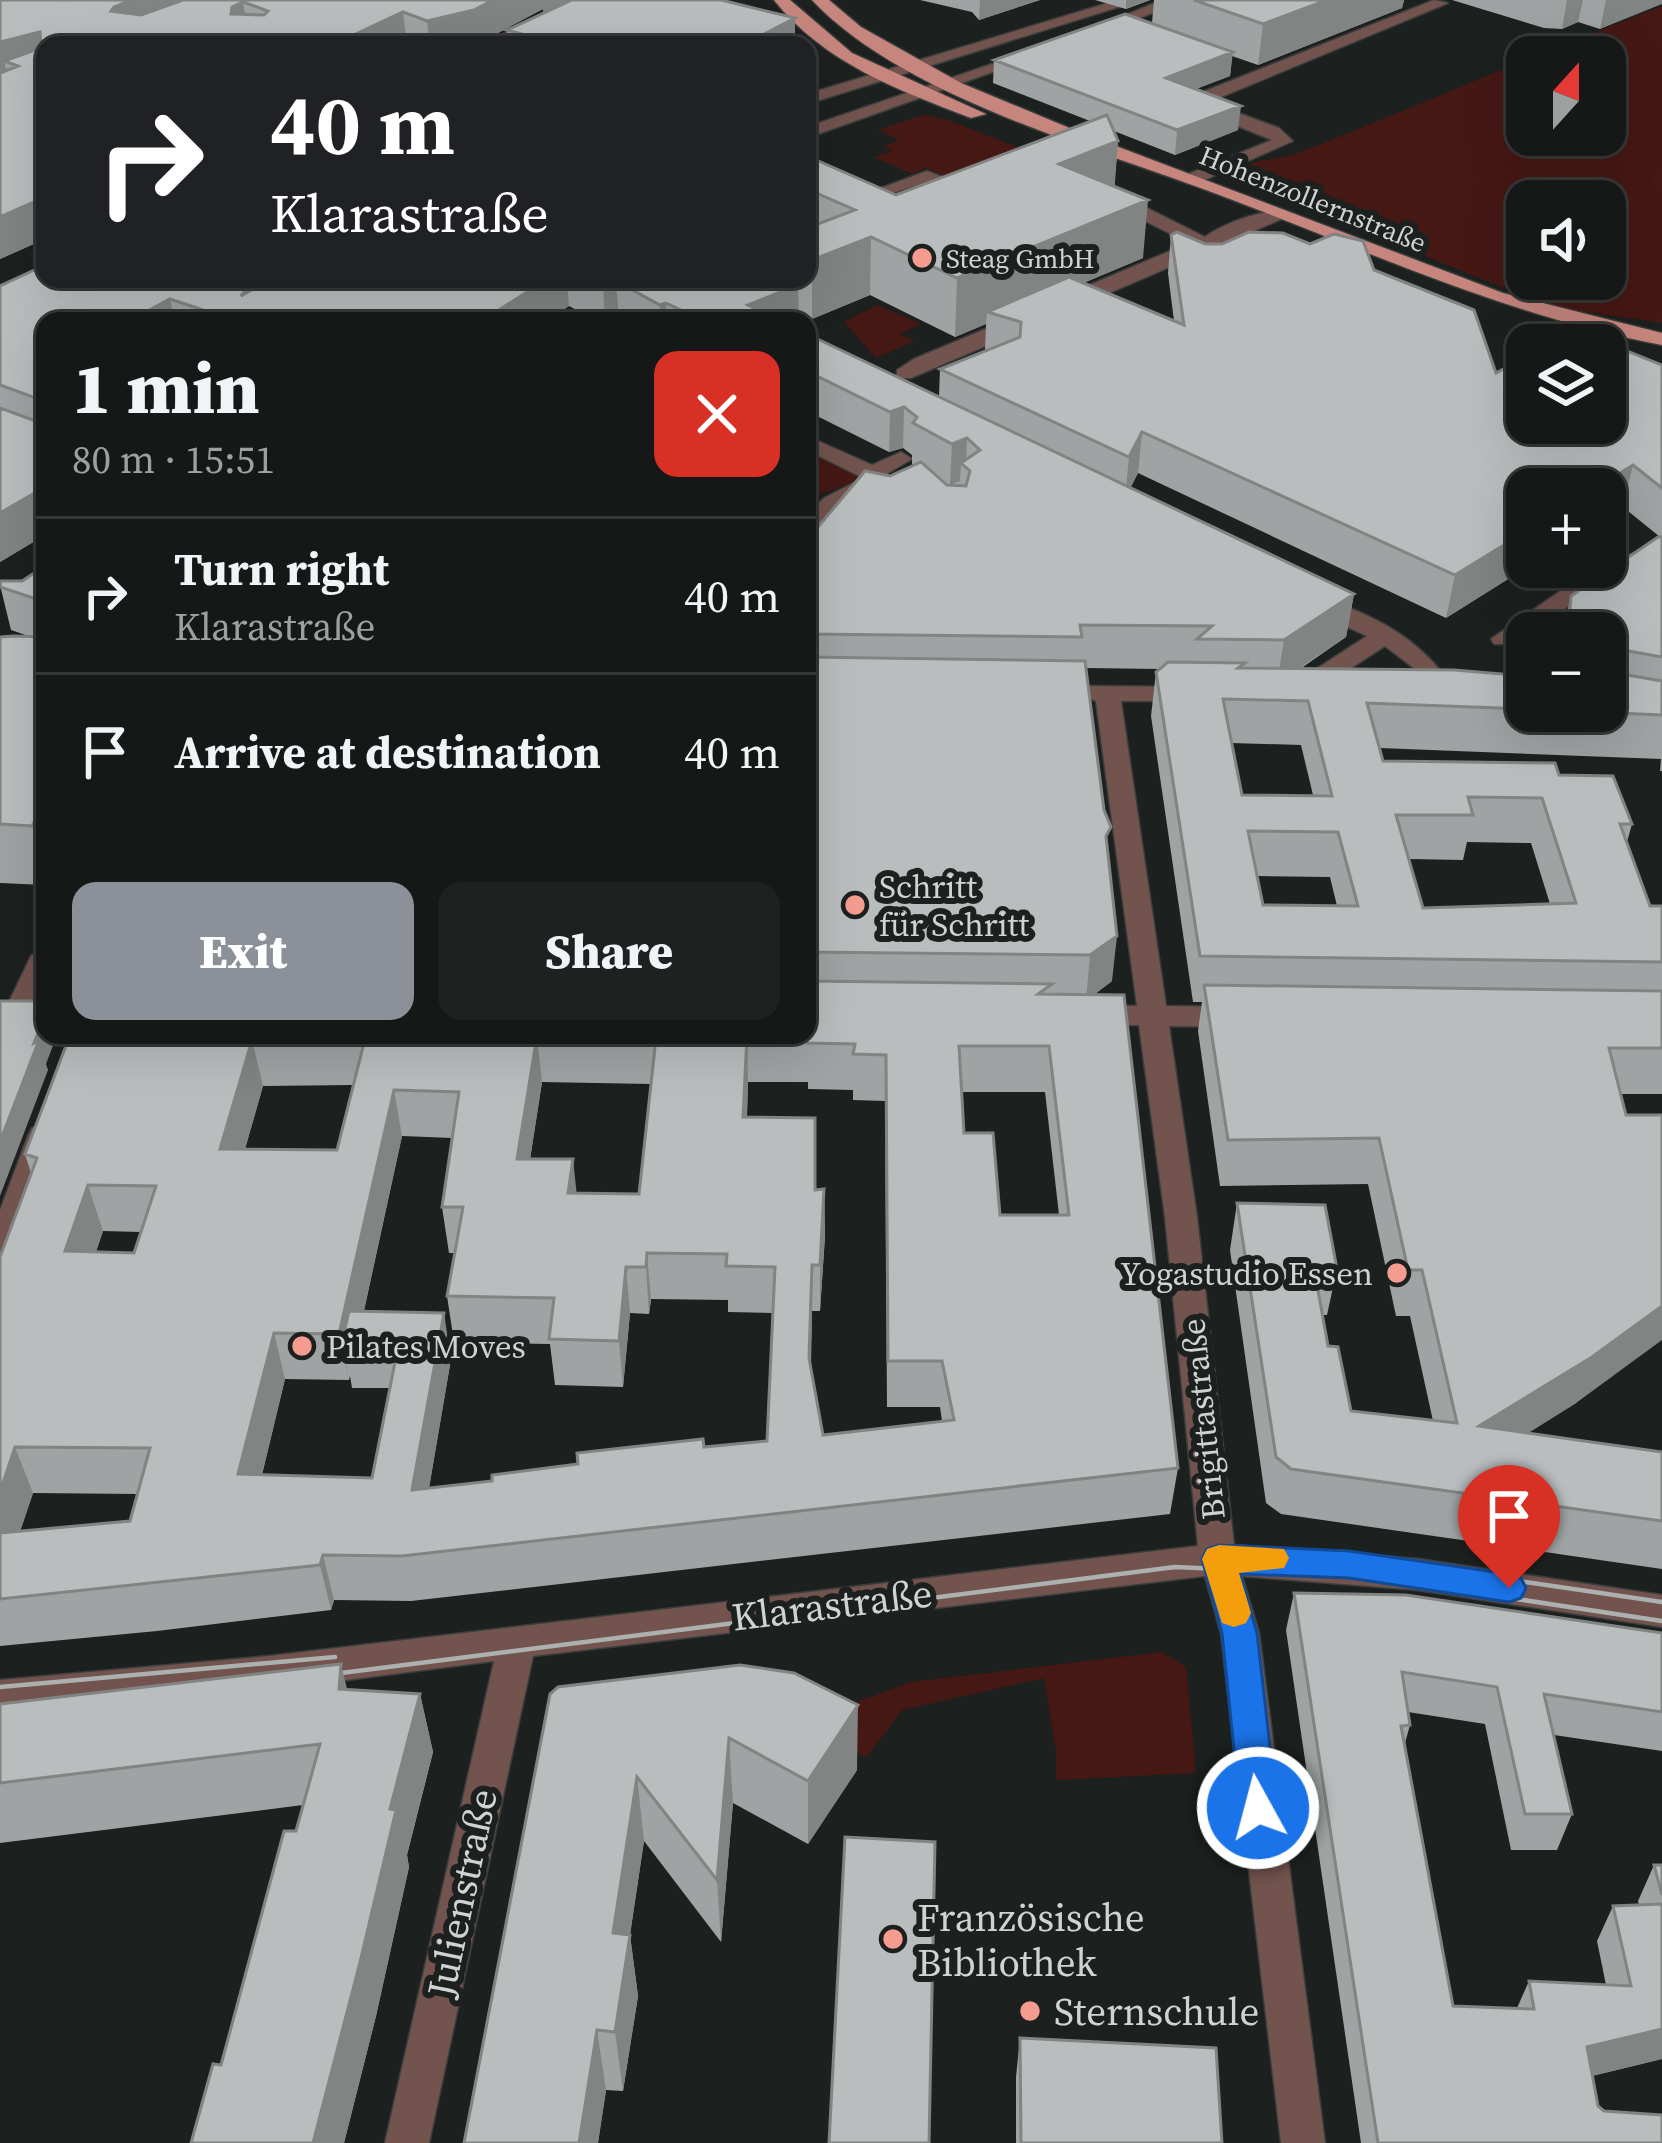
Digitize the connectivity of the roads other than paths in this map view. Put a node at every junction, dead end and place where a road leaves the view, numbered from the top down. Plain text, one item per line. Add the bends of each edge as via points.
1 (580, 0) edge
2 (606, 0) edge
3 (782, 0) edge
4 (820, 0) edge
5 (1073, 0) edge
6 (1131, 0) edge
7 (1176, 0) edge
8 (1434, 2) edge
9 (1115, 23) junction
10 (573, 25) edge
11 (1072, 30) junction
12 (1133, 30) edge
13 (552, 33) junction
14 (508, 36) edge
15 (546, 36) edge
16 (1052, 47) edge
17 (1229, 65) edge
18 (900, 66) junction
19 (1258, 75) junction
20 (936, 84) junction
21 (816, 96) edge
22 (816, 130) edge
23 (1192, 179) junction
24 (853, 185) edge
25 (874, 194) junction
26 (1137, 210) edge
27 (1282, 214) junction
28 (1247, 225) junction
29 (1211, 241) junction
30 (736, 288) edge
31 (778, 309) edge
32 (1519, 324) edge
33 (1662, 339) edge
34 (1626, 351) edge
35 (1662, 357) edge
36 (894, 378) edge
37 (816, 447) edge
38 (901, 459) dead end
39 (874, 476) junction
40 (816, 519) edge
41 (1662, 556) edge
42 (1298, 595) edge
43 (1383, 636) junction
44 (1503, 639) dead end
45 (1057, 692) edge
46 (1107, 693) junction
47 (1223, 694) edge
48 (1338, 696) edge
49 (1407, 697) edge
50 (1446, 698) junction
51 (1479, 698) edge
52 (36, 976) edge
53 (23, 1004) edge
54 (1061, 1015) edge
55 (1152, 1016) junction
56 (1266, 1018) edge
57 (56, 1100) edge
58 (0, 1253) edge
59 (1219, 1559) junction
60 (1662, 1611) edge
61 (517, 1643) junction
62 (0, 1696) edge
63 (407, 2143) edge
64 (1304, 2143) edge

1 - 14 street
2 - 13 main road
3 - 18 main road via 826,45
4 - 18 main road
5 - 11 street via 1066,11
6 - 11 street
7 - 9 street
8 - 19 street
9 - 11 street
9 - 12 street
10 - 13 main road
11 - 18 street via 1053,22
11 - 20 street
13 - 15 main road
16 - 20 street
17 - 19 street
18 - 20 main road
18 - 20 main road
18 - 21 street
19 - 23 street via 1199,104 1284,141
20 - 22 street
20 - 23 main road, Hohenzollernstraße
20 - 28 main road, Hohenzollernstraße via 1073,157
23 - 27 main road, Hohenzollernstraße
24 - 25 street
25 - 25 street via 927,176 960,188 915,207
26 - 29 street
27 - 28 street
27 - 33 main road, Hohenzollernstraße via 1526,310
28 - 29 street
28 - 32 main road, Hohenzollernstraße
29 - 36 street
30 - 31 street
34 - 35 main road
37 - 39 street
38 - 39 street
39 - 40 street
41 - 44 street via 1617,563
42 - 43 street
43 - 48 street via 1288,695
43 - 50 street via 1424,660
45 - 46 street
46 - 47 street
46 - 55 street, Brigittastraße
49 - 50 street
50 - 51 street
52 - 53 street
54 - 55 street
55 - 56 street
55 - 59 street, Brigittastraße
57 - 58 street
59 - 60 street, Klarastraße via 1349,1564
59 - 61 street, Klarastraße
59 - 64 street, Brigittastraße via 1240,1633
61 - 62 street, Klarastraße
61 - 63 street, Julienstraße

